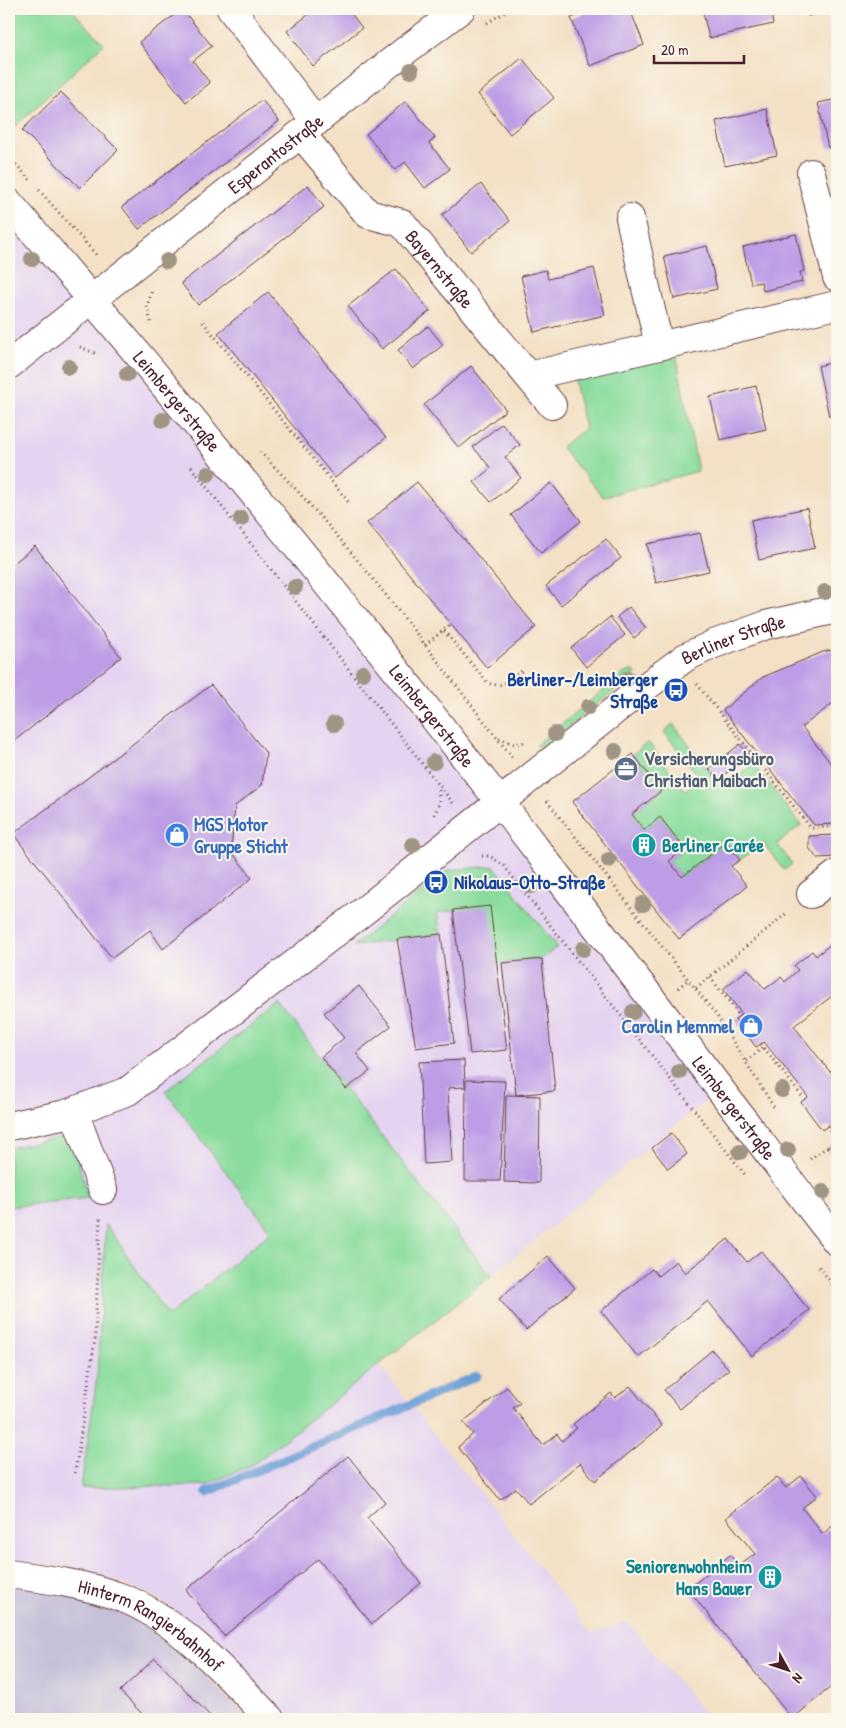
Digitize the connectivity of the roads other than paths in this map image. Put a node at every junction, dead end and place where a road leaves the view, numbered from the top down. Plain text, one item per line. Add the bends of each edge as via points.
1 (231, 9) edge
2 (461, 9) edge
3 (309, 128) junction
4 (811, 174) dead end
5 (9, 204) edge
6 (630, 218) dead end
7 (837, 277) edge
8 (91, 299) junction
9 (837, 305) edge
10 (659, 345) junction
11 (9, 365) edge
12 (529, 376) junction
13 (552, 405) dead end
14 (837, 609) edge
15 (500, 802) junction
16 (837, 874) edge
17 (811, 894) road end
18 (74, 1112) junction
19 (9, 1126) edge
20 (103, 1190) road end
21 (837, 1242) edge
22 (9, 1574) edge
23 (270, 1719) edge

1 - 3 street, Bayernstraße
2 - 3 street, Esperantostraße
3 - 8 street, Esperantostraße
3 - 12 street, Bayernstraße via 368,214 402,224
4 - 7 street
5 - 8 street, Leimbergerstraße
6 - 10 street
8 - 11 street, Esperantostraße
8 - 15 street, Leimbergerstraße via 305,556
9 - 10 street
10 - 12 street
12 - 13 street, Bayernstraße
14 - 15 street, Berliner Straße via 740,633 686,657
15 - 18 street via 128,1091
15 - 21 street, Leimbergerstraße
16 - 17 street
18 - 19 street
18 - 20 street
22 - 23 street, Hinterm Rangierbahnhof via 62,1581 121,1598 148,1611 204,1653

